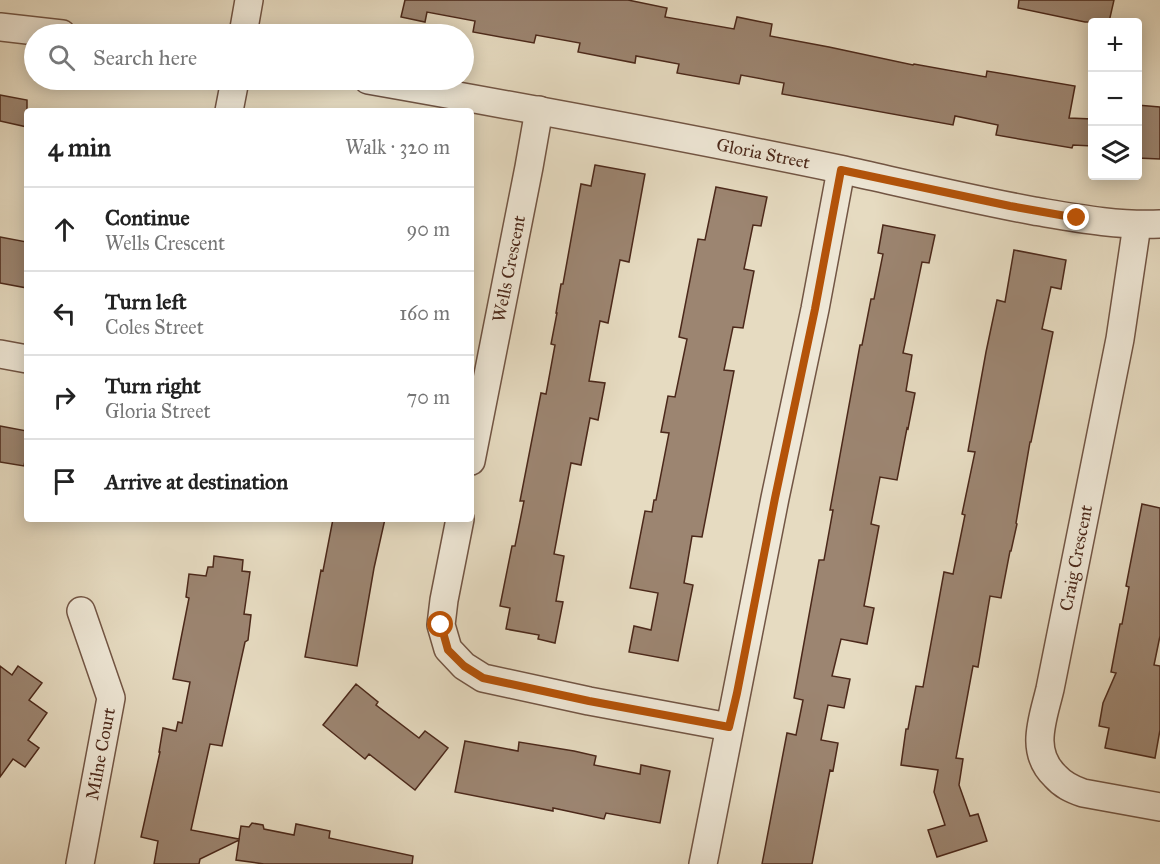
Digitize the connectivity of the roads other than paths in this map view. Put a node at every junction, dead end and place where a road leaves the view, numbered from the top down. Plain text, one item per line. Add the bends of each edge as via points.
1 (249, 0) edge
2 (245, 24) edge
3 (0, 27) edge
4 (24, 30) edge
5 (233, 90) edge
6 (425, 90) edge
7 (230, 108) edge
8 (539, 110) junction
9 (841, 170) junction
10 (1149, 224) edge
11 (0, 354) edge
12 (24, 358) edge
13 (474, 446) edge
14 (459, 522) edge
15 (81, 611) dead end
16 (729, 727) junction
17 (1160, 807) edge
18 (80, 864) edge
19 (703, 864) edge

1 - 2 street
3 - 4 street
5 - 7 street
6 - 8 street, Gloria Street
8 - 9 street, Gloria Street
8 - 13 street, Wells Crescent
9 - 10 street, Gloria Street via 1077,218
9 - 16 street
10 - 17 street, Craig Crescent via 1120,339 1040,742 1047,769 1070,789
11 - 12 street
14 - 16 street via 441,625 448,650 464,666 483,678
15 - 18 street, Milne Court via 111,698
16 - 19 street

